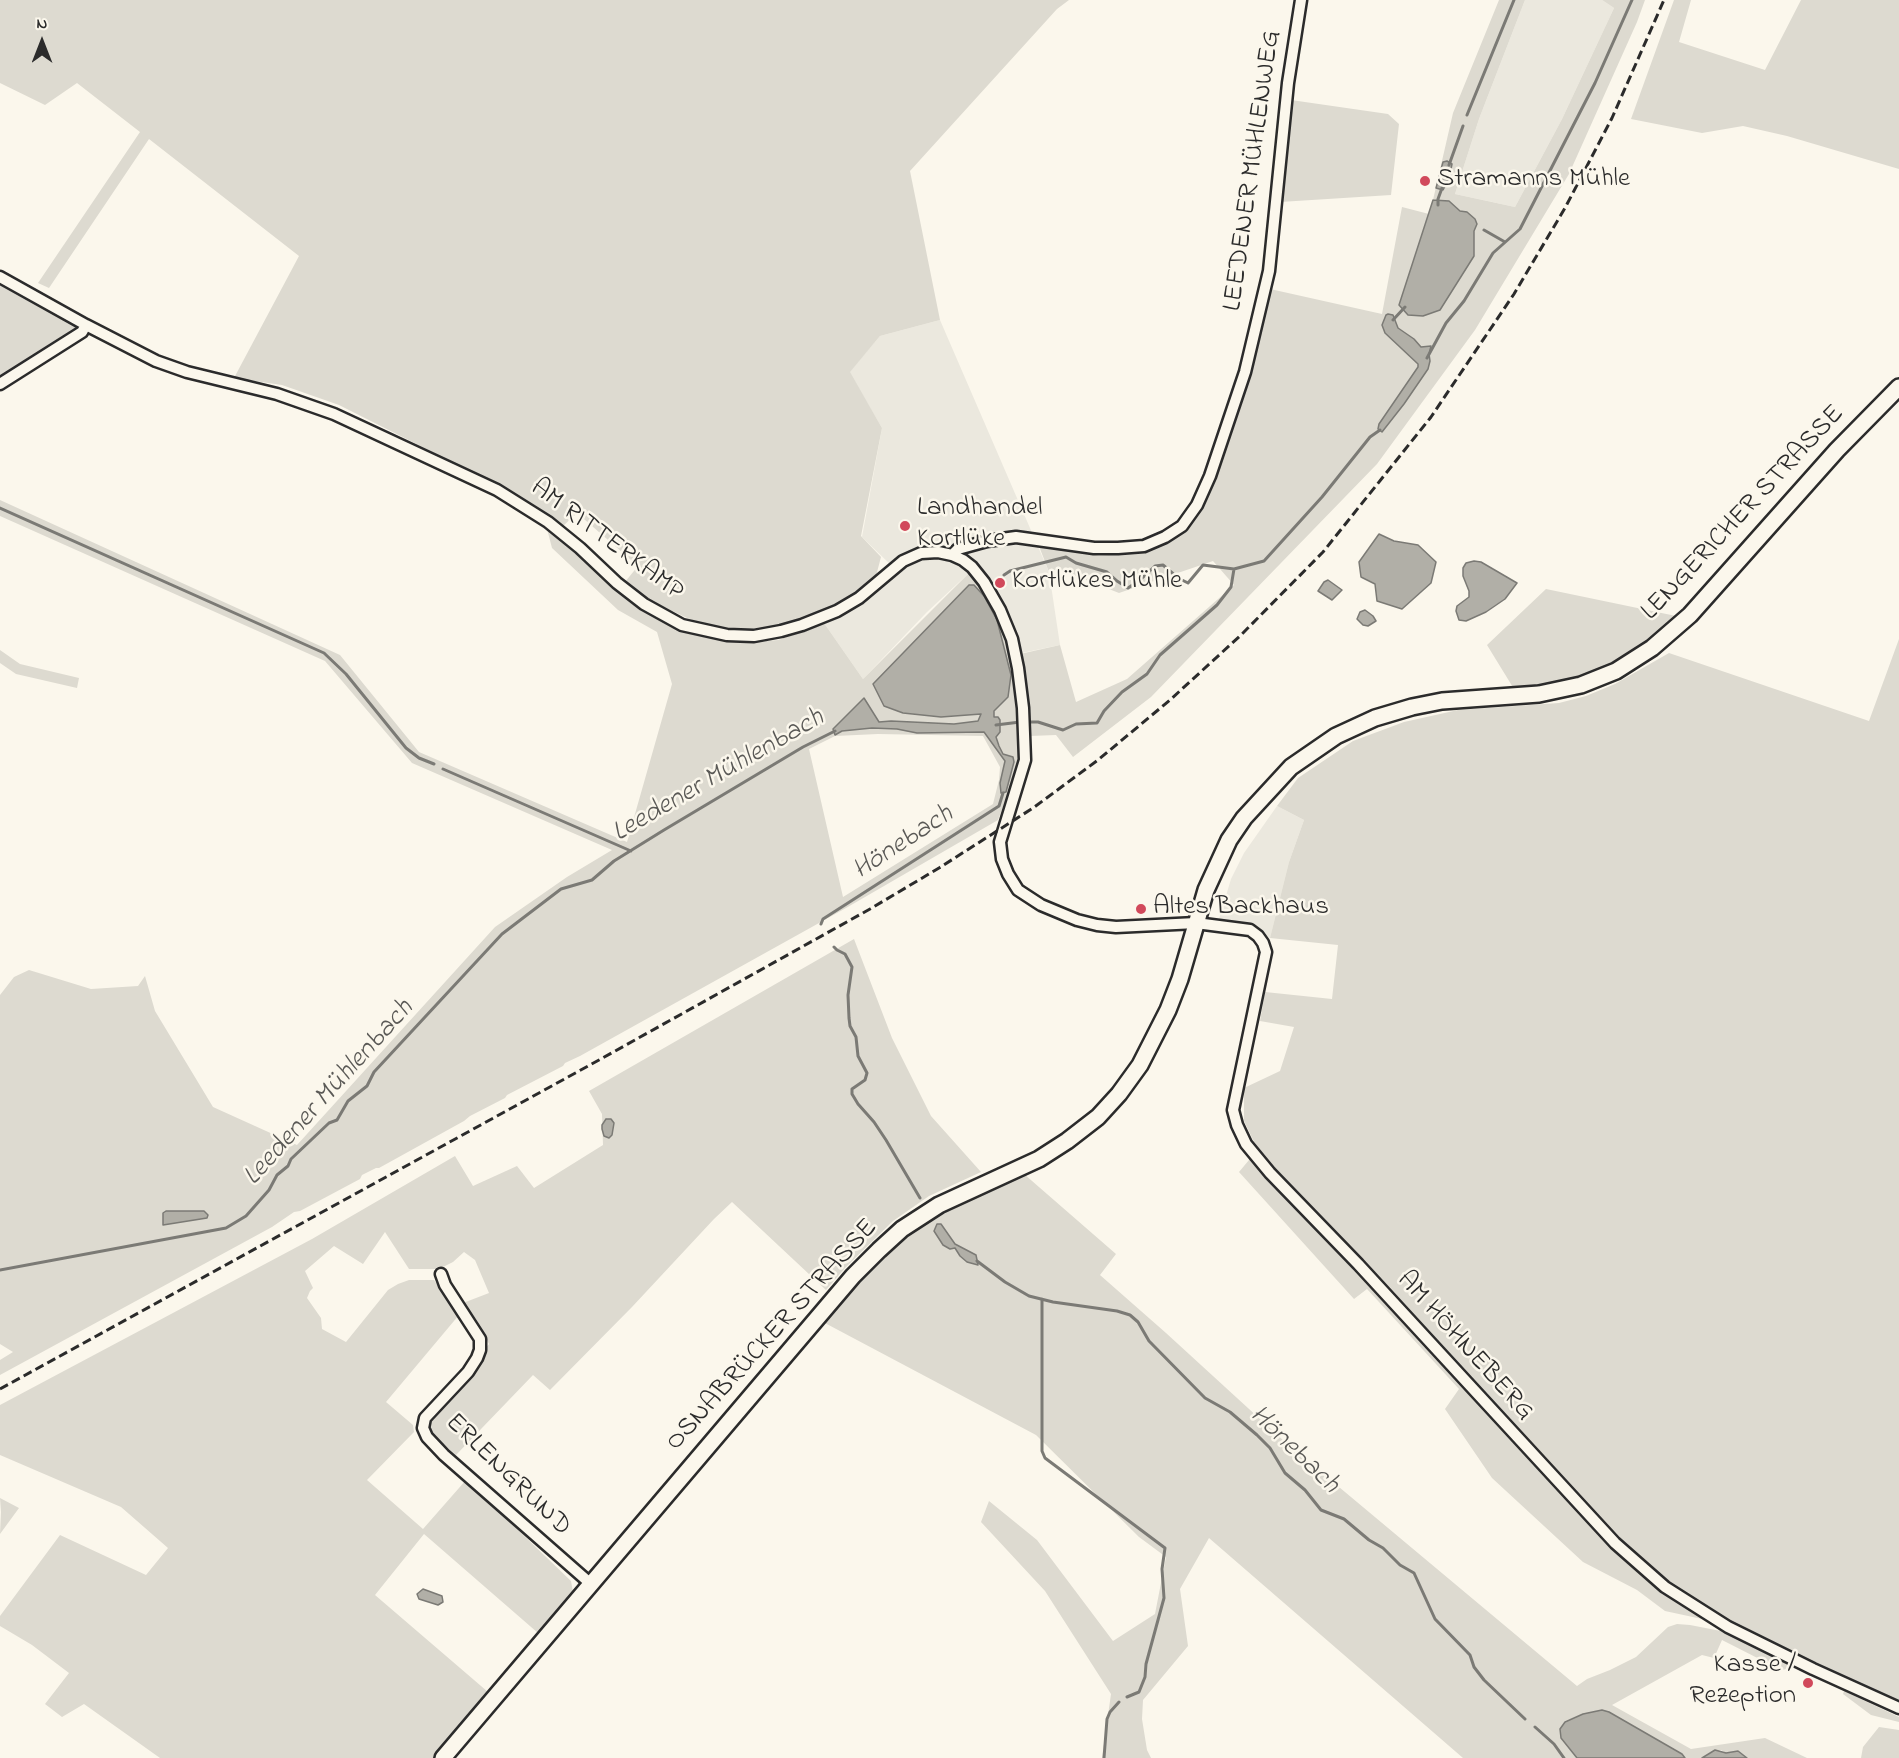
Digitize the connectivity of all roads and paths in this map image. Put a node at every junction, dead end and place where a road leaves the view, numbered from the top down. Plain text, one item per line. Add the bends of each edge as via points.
1 (1301, 0) edge
2 (0, 277) edge
3 (86, 325) junction
4 (0, 384) edge
5 (1899, 387) edge
6 (952, 555) junction
7 (1375, 718) joint
8 (1196, 923) junction
9 (441, 1275) dead end
10 (591, 1584) junction
11 (1899, 1708) edge
12 (443, 1758) edge

1 - 6 street, LEEDENER MÜHLENWEG via 1288,83 1269,271 1245,372 1197,505 1182,526 1144,546 1095,548 1016,537 958,549
2 - 3 street, AM RITTERKAMP
3 - 4 street via 82,332
3 - 6 street, AM RITTERKAMP via 187,372 277,394 334,414 497,490 548,522 644,604 682,625 727,635 781,631 837,611 903,561 921,553
5 - 7 main road, LENGERICHER STRASSE via 1837,450 1690,615 1643,654 1616,671 1581,685 1539,694 1442,701
6 - 8 street via 972,567 984,582 1012,639 1023,708 1025,760 1000,842 1002,859 1018,890 1041,905 1097,925
7 - 8 main road, OSNABRÜCKER STRASSE via 1336,736 1291,767 1244,818 1206,890
8 - 10 main road, OSNABRÜCKER STRASSE via 1168,1010 1140,1065 1098,1117 1039,1159 939,1205 879,1250
8 - 11 street, AM HÖHNEBERG via 1250,930 1266,952 1233,1110 1246,1144 1270,1173 1615,1543 1665,1587 1728,1627
9 - 10 street, ERLENGRUND via 480,1339 480,1350 468,1372 425,1418 423,1428 427,1437
10 - 12 main road, OSNABRÜCKER STRASSE

